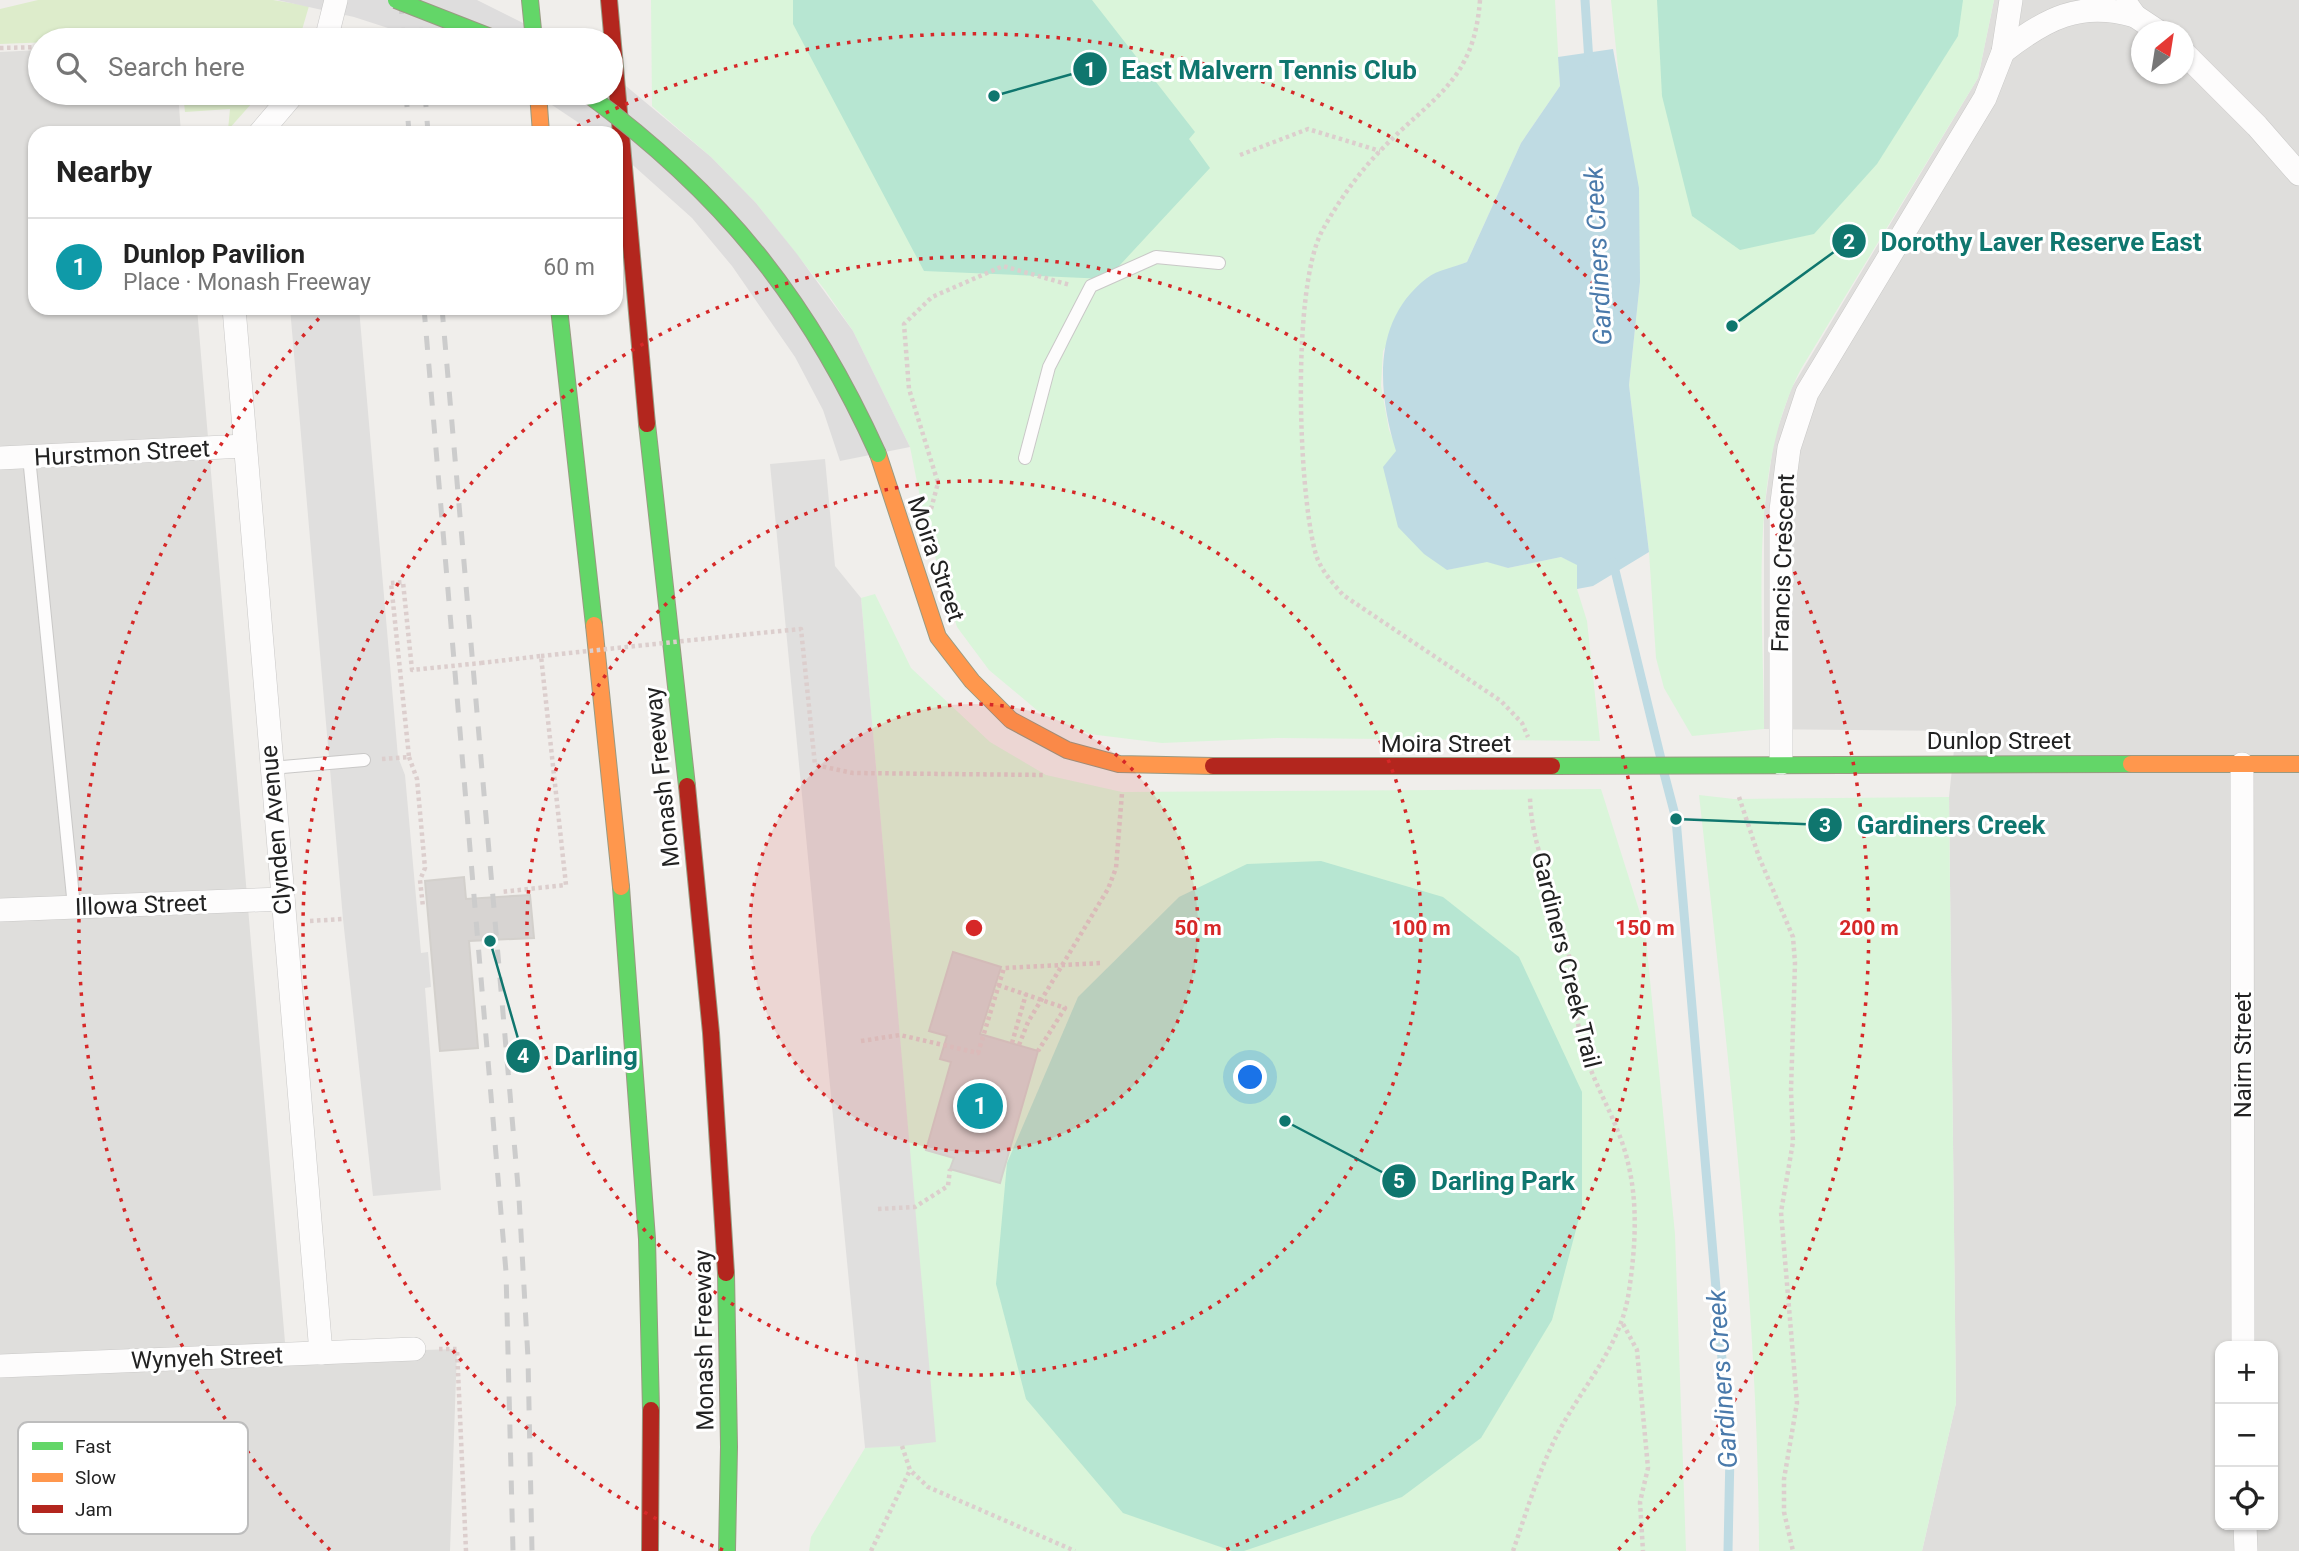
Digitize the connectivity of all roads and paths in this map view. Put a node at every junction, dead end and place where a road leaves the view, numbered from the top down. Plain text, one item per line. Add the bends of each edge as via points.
1 (336, 0) edge
2 (396, 0) edge
3 (530, 0) edge
4 (609, 0) edge
5 (1479, 0) edge
6 (2011, 0) edge
7 (2129, 8) edge
8 (2145, 21) edge
9 (329, 28) edge
10 (467, 28) edge
11 (533, 28) edge
12 (611, 28) edge
13 (28, 47) edge
14 (0, 48) edge
15 (2003, 52) junction
16 (2194, 64) edge
17 (284, 105) edge
18 (539, 105) edge
19 (603, 105) edge
20 (616, 105) edge
21 (266, 126) edge
22 (540, 126) edge
23 (617, 126) edge
24 (1380, 151) junction
25 (1240, 155) dead end
26 (2299, 174) edge
27 (623, 199) edge
28 (1219, 263) dead end
29 (1089, 290) junction
30 (235, 315) edge
31 (560, 315) edge
32 (245, 446) junction
33 (29, 457) junction
34 (0, 458) edge
35 (1025, 458) dead end
36 (929, 516) dead end
37 (541, 656) junction
38 (1530, 745) dead end
39 (409, 757) junction
40 (364, 760) joint
41 (1700, 764) joint
42 (1781, 764) junction
43 (2242, 764) junction
44 (2299, 764) edge
45 (271, 768) junction
46 (1046, 775) dead end
47 (1122, 792) dead end
48 (1739, 796) dead end
49 (1530, 798) dead end
50 (501, 892) dead end
51 (282, 899) junction
52 (74, 907) junction
53 (423, 907) dead end
54 (0, 911) edge
55 (1102, 963) dead end
56 (1062, 965) junction
57 (998, 985) junction
58 (1026, 994) junction
59 (1043, 1000) junction
60 (861, 1041) dead end
61 (1012, 1043) dead end
62 (1019, 1045) dead end
63 (1038, 1051) dead end
64 (950, 1169) dead end
65 (878, 1209) dead end
66 (1623, 1324) junction
67 (2243, 1341) edge
68 (414, 1349) joint
69 (321, 1353) junction
70 (0, 1366) edge
71 (902, 1446) dead end
72 (910, 1470) junction
73 (2245, 1530) edge
74 (466, 1551) edge
75 (650, 1551) edge
76 (727, 1551) edge
77 (871, 1551) edge
78 (1075, 1551) edge
79 (1513, 1551) edge
80 (1643, 1551) edge
81 (1793, 1551) edge
82 (2246, 1551) edge

1 - 9 street
2 - 10 main road, bridge
3 - 11 main road
4 - 12 main road, Monash Freeway
5 - 24 path via 1469,52 1455,77 1437,101
6 - 15 street, Francis Crescent
7 - 8 street
7 - 15 street via 2067,13
13 - 14 path
15 - 42 street, Francis Crescent via 1985,98 1820,370 1797,421 1781,510
16 - 26 street
17 - 21 street
18 - 22 main road
19 - 41 main road, Moira Street, bridge via 675,162 780,278 843,376 878,454 937,637 1011,720 1067,750 1119,764
20 - 23 main road, Monash Freeway
24 - 25 path via 1308,129
24 - 38 path via 1322,232 1307,280 1302,424 1315,553 1343,595 1511,710
27 - 76 main road, Monash Freeway via 716,1093 726,1259
28 - 29 lane via 1156,257
29 - 35 lane via 1049,367
29 - 36 path via 1003,266 932,297 904,324 909,389 938,483
30 - 32 street, Clynden Avenue
31 - 75 main road via 641,1102 650,1273
32 - 33 street, Hurstmon Street
32 - 45 street, Clynden Avenue
33 - 34 street, Hurstmon Street
33 - 52 lane
37 - 39 path, bridge via 412,670 403,582 391,583
37 - 46 path, bridge via 801,629 815,765 853,773
37 - 50 path via 566,885
39 - 40 path
39 - 53 path via 417,779 425,868 420,880
40 - 45 lane
41 - 42 main road, Dunlop Street
42 - 43 main road, Dunlop Street
43 - 44 main road, Dunlop Street
43 - 67 street, Nairn Street
45 - 51 street, Clynden Avenue
47 - 56 path via 1116,868
48 - 81 path via 1793,937 1795,963 1793,1142 1781,1212 1797,1403 1784,1479 1784,1512
49 - 66 path, Gardiners Creek Trail via 1531,823 1566,938 1583,1048 1635,1185
51 - 52 street, Illowa Street
51 - 69 street, Clynden Avenue
52 - 54 street, Illowa Street
55 - 56 path
56 - 57 path via 1004,968
56 - 59 path
57 - 58 path
57 - 60 path via 978,1053 900,1035
58 - 59 path
58 - 61 path
59 - 62 path
59 - 63 path via 1065,1008
64 - 65 path via 948,1186 915,1207
66 - 79 path, Gardiners Creek Trail via 1557,1435
66 - 80 path via 1637,1350 1648,1468 1640,1502
68 - 69 street, Wynyeh Street
68 - 74 path via 457,1349
69 - 70 street, Wynyeh Street
71 - 72 path
72 - 77 path
72 - 78 path via 944,1497
73 - 82 street

